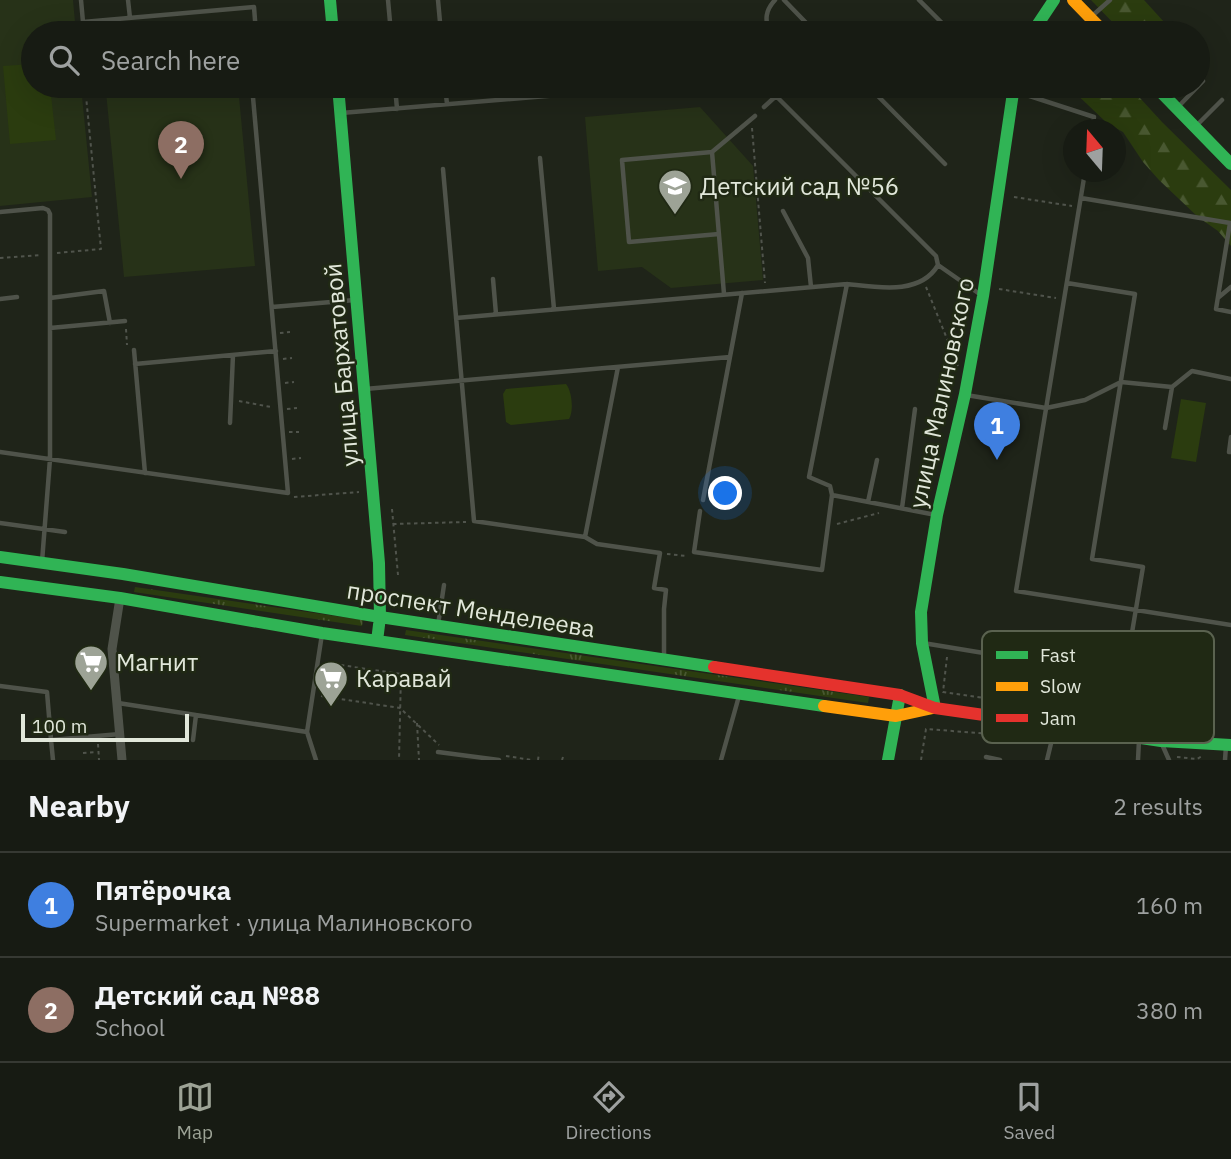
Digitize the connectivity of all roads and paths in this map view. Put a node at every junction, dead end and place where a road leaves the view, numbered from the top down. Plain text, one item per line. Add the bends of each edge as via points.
1 (82, 0) edge
2 (128, 0) edge
3 (253, 0) edge
4 (330, 0) edge
5 (388, 0) edge
6 (438, 0) edge
7 (775, 0) edge
8 (784, 0) edge
9 (919, 0) edge
10 (1054, 0) edge
11 (1073, 0) edge
12 (1110, 0) edge
13 (254, 7) junction
14 (130, 18) junction
15 (1090, 18) junction
16 (83, 21) edge
17 (95, 21) edge
18 (255, 21) edge
19 (332, 21) edge
20 (390, 21) edge
21 (440, 21) edge
22 (766, 21) edge
23 (804, 21) edge
24 (940, 21) edge
25 (1040, 21) edge
26 (1093, 21) edge
27 (86, 98) edge
28 (253, 98) edge
29 (339, 98) edge
30 (396, 98) edge
31 (446, 98) edge
32 (521, 98) edge
33 (774, 98) edge
34 (778, 98) edge
35 (880, 98) edge
36 (1013, 98) edge
37 (1042, 98) edge
38 (1167, 98) edge
39 (1187, 98) edge
40 (1222, 100) dead end
41 (447, 104) junction
42 (764, 107) dead end
43 (1177, 108) junction
44 (397, 109) junction
45 (340, 114) junction
46 (753, 117) joint
47 (1094, 119) edge
48 (1195, 127) junction
49 (712, 152) junction
50 (540, 158) dead end
51 (945, 164) dead end
52 (1231, 164) edge
53 (443, 169) dead end
54 (1083, 182) edge
55 (1014, 197) dead end
56 (1080, 198) junction
57 (1079, 207) junction
58 (783, 211) dead end
59 (0, 212) edge
60 (719, 234) junction
61 (51, 254) junction
62 (0, 258) edge
63 (938, 265) junction
64 (493, 279) dead end
65 (923, 280) junction
66 (1067, 283) junction
67 (847, 284) junction
68 (811, 287) junction
69 (1231, 287) edge
70 (999, 289) dead end
71 (766, 291) junction
72 (742, 293) junction
73 (724, 295) junction
74 (983, 296) junction
75 (17, 297) dead end
76 (50, 298) junction
77 (1218, 298) junction
78 (0, 299) edge
79 (356, 299) junction
80 (1064, 299) junction
81 (272, 307) junction
82 (554, 309) junction
83 (1231, 312) edge
84 (496, 314) junction
85 (456, 318) junction
86 (125, 321) dead end
87 (110, 323) junction
88 (50, 328) junction
89 (134, 350) dead end
90 (276, 351) junction
91 (233, 355) junction
92 (730, 357) junction
93 (135, 364) junction
94 (618, 367) junction
95 (960, 371) dead end
96 (1231, 379) edge
97 (461, 380) junction
98 (1121, 382) junction
99 (1172, 387) junction
100 (364, 389) junction
101 (965, 394) junction
102 (231, 399) junction
103 (1046, 408) junction
104 (281, 409) junction
105 (915, 409) dead end
106 (230, 423) dead end
107 (1165, 428) dead end
108 (1231, 437) edge
109 (0, 452) edge
110 (1231, 452) edge
111 (50, 459) junction
112 (877, 460) dead end
113 (145, 472) junction
114 (359, 492) dead end
115 (832, 495) junction
116 (292, 497) dead end
117 (703, 500) dead end
118 (867, 502) junction
119 (902, 508) junction
120 (392, 509) dead end
121 (700, 511) dead end
122 (937, 515) junction
123 (474, 521) junction
124 (0, 523) edge
125 (393, 524) junction
126 (44, 529) junction
127 (65, 532) dead end
128 (584, 537) junction
129 (660, 553) junction
130 (0, 557) edge
131 (693, 557) dead end
132 (42, 563) junction
133 (123, 574) junction
134 (398, 575) dead end
135 (0, 582) edge
136 (444, 585) dead end
137 (39, 587) junction
138 (120, 598) junction
139 (1136, 610) junction
140 (380, 617) junction
141 (438, 625) junction
142 (1231, 625) edge
143 (1132, 631) edge
144 (322, 633) junction
145 (377, 640) junction
146 (922, 643) junction
147 (948, 647) junction
148 (982, 653) edge
149 (664, 659) junction
150 (318, 662) junction
151 (0, 686) edge
152 (740, 692) junction
153 (313, 695) junction
154 (900, 695) junction
155 (982, 698) edge
156 (117, 703) junction
157 (400, 708) junction
158 (934, 708) junction
159 (196, 715) junction
160 (897, 716) junction
161 (982, 718) edge
162 (417, 723) junction
163 (982, 730) edge
164 (307, 732) junction
165 (120, 734) junction
166 (97, 736) junction
167 (51, 740) junction
168 (193, 740) dead end
169 (1174, 743) edge
170 (439, 744) dead end
171 (514, 750) dead end
172 (438, 751) dead end
173 (1226, 751) edge
174 (98, 752) junction
175 (83, 753) dead end
176 (539, 753) dead end
177 (513, 757) dead end
178 (986, 757) dead end
179 (1168, 758) edge
180 (53, 760) edge
181 (99, 760) edge
182 (122, 760) edge
183 (316, 760) edge
184 (399, 760) edge
185 (419, 760) edge
186 (492, 760) edge
187 (499, 760) edge
188 (538, 760) edge
189 (721, 760) edge
190 (888, 760) edge
191 (921, 760) edge
192 (1000, 760) edge

1 - 16 lane
2 - 14 lane
3 - 13 lane
4 - 19 main road
5 - 20 lane
6 - 21 lane
7 - 22 lane via 766,10
8 - 23 lane
9 - 24 lane
10 - 25 main road
11 - 15 main road
12 - 15 lane
13 - 14 lane
13 - 18 lane
14 - 17 lane
15 - 26 main road
27 - 61 path via 101,249
28 - 81 lane
29 - 45 main road, улица Бархатовой
30 - 44 lane
31 - 41 lane
32 - 41 lane
33 - 42 lane
34 - 63 lane via 936,256
35 - 51 lane
36 - 74 main road, улица Малиновского
37 - 47 lane
38 - 43 main road
39 - 43 lane
40 - 48 lane
41 - 44 lane
43 - 48 main road
44 - 45 lane
45 - 79 main road, улица Бархатовой
46 - 49 lane
46 - 71 path
48 - 52 main road
49 - 60 lane
49 - 60 lane via 622,160 629,242
50 - 82 lane
53 - 85 lane
54 - 56 lane
55 - 57 path
56 - 57 lane
56 - 77 lane via 1230,223
57 - 66 lane
58 - 68 lane via 808,258
59 - 61 lane via 48,210
60 - 73 lane
61 - 62 path
61 - 76 lane
63 - 65 lane
63 - 74 lane
64 - 84 lane
65 - 67 lane via 886,288
65 - 95 path
66 - 80 lane
66 - 98 lane via 1135,294
67 - 68 lane
67 - 115 lane via 809,477 830,486
68 - 71 lane
69 - 77 lane
70 - 80 path
71 - 72 lane
72 - 73 lane
72 - 92 lane
73 - 82 lane
74 - 101 main road, улица Малиновского
75 - 78 lane
76 - 87 lane via 104,291
76 - 88 lane
77 - 83 lane via 1216,309
79 - 81 lane
79 - 100 main road, улица Бархатовой
80 - 103 lane
81 - 90 lane
82 - 84 lane
84 - 85 lane
85 - 97 lane
86 - 87 lane
87 - 88 lane
88 - 111 lane
89 - 93 lane
90 - 91 lane
90 - 104 lane
91 - 93 lane
91 - 102 lane
92 - 94 lane
92 - 117 lane
93 - 113 lane
94 - 97 lane
94 - 128 lane
96 - 99 lane via 1192,371
97 - 100 lane
97 - 123 lane
98 - 99 lane
98 - 103 lane via 1085,400
98 - 139 lane via 1092,559 1143,567
99 - 107 lane
100 - 140 main road, улица Бархатовой
101 - 103 lane
101 - 122 main road, улица Малиновского
102 - 104 path
102 - 106 lane
103 - 139 lane via 1016,591
104 - 113 lane via 288,493
105 - 119 lane
108 - 110 lane
109 - 111 lane
111 - 113 lane
111 - 126 lane
112 - 118 lane
114 - 116 path
115 - 118 lane
115 - 121 lane via 822,570 694,552
118 - 119 lane
119 - 122 lane
120 - 125 path
122 - 146 main road, улица Малиновского via 921,612
123 - 125 path
123 - 128 lane
124 - 126 lane
125 - 134 path
126 - 127 lane
126 - 132 lane
128 - 129 lane via 597,544
129 - 131 path
129 - 149 lane via 654,588 666,590
130 - 132 main road, проспект Менделеева
132 - 133 main road, проспект Менделеева
132 - 137 main road
133 - 138 main road
133 - 140 main road, проспект Менделеева
135 - 137 main road, проспект Менделеева
136 - 141 lane
137 - 138 main road, проспект Менделеева
138 - 144 main road, проспект Менделеева
138 - 156 street via 112,649
139 - 142 lane
139 - 143 lane
140 - 141 main road, проспект Менделеева
140 - 145 main road, улица Бархатовой
141 - 149 main road, проспект Менделеева
144 - 145 main road, проспект Менделеева
144 - 150 lane
145 - 152 main road, проспект Менделеева
146 - 147 lane
146 - 158 main road, улица Малиновского
147 - 148 lane
147 - 155 path via 943,692
149 - 154 main road, проспект Менделеева
150 - 153 lane
150 - 157 path via 401,674
151 - 167 lane via 47,692
152 - 160 main road, проспект Менделеева
152 - 189 lane
153 - 157 path
153 - 164 lane
154 - 158 main road, проспект Менделеева
154 - 160 main road
156 - 159 lane
156 - 165 street
157 - 162 path
157 - 184 path
158 - 160 main road, проспект Менделеева
158 - 161 main road, проспект Менделеева
159 - 164 lane
159 - 168 lane
160 - 190 main road
162 - 170 path
162 - 185 path
163 - 191 path via 926,729
164 - 183 lane
165 - 166 lane
165 - 182 street
166 - 167 lane
166 - 174 path
167 - 180 lane
169 - 173 main road, проспект Менделеева
171 - 177 path
172 - 186 lane
173 - 179 path via 1197,759
174 - 175 path
174 - 181 path
176 - 188 path
178 - 192 lane
186 - 187 lane

